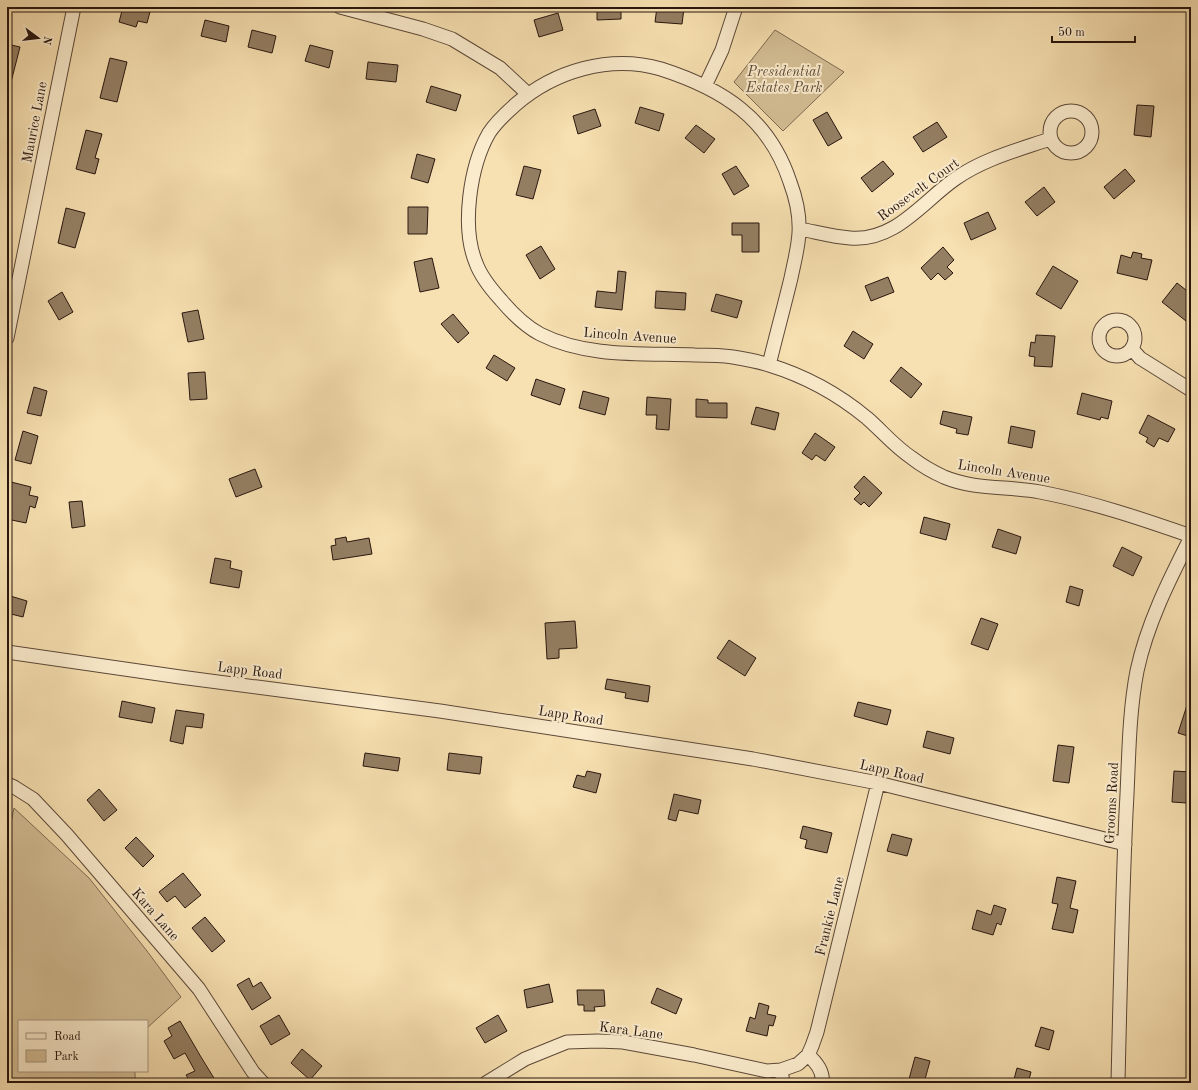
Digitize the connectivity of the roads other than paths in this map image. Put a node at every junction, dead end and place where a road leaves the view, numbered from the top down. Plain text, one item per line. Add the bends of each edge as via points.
1 (74, 7) edge
2 (340, 7) edge
3 (736, 7) edge
4 (706, 86) junction
5 (528, 94) junction
6 (1050, 139) dead end
7 (800, 229) junction
8 (7, 338) edge
9 (1132, 349) dead end
10 (768, 365) junction
11 (1191, 390) edge
12 (1191, 536) edge
13 (7, 652) edge
14 (7, 784) edge
15 (878, 784) junction
16 (1125, 844) junction
17 (808, 1055) junction
18 (781, 1070) junction
19 (263, 1083) edge
20 (486, 1083) edge
21 (784, 1083) edge
22 (822, 1083) edge
23 (1118, 1083) edge

1 - 8 street, Maurice Lane
2 - 5 street via 452,39 500,68
3 - 4 street via 722,50
4 - 5 street, Lincoln Avenue via 659,69 637,64 614,63 562,75
4 - 7 street, Lincoln Avenue via 747,114 763,130 777,151 795,197
5 - 10 street, Lincoln Avenue via 501,117 490,132 481,150 472,180 468,211 470,242 483,278 496,295 539,334 572,346 615,352 730,356
6 - 7 street, Roosevelt Court via 985,162 956,178 896,228 883,234 869,238 851,238
7 - 10 street, Lincoln Avenue via 796,257
9 - 11 street via 1140,358
10 - 12 street, Lincoln Avenue via 827,389 851,405 910,457 943,476 982,487 1037,492 1084,502
12 - 16 street, Grooms Road via 1152,620 1138,670 1131,707
13 - 15 street, Lapp Road via 180,672 440,711 753,759
14 - 19 street, Kara Lane via 33,799 67,835 199,989 253,1072
15 - 16 street, Lapp Road
15 - 17 street, Frankie Lane via 817,1032
16 - 23 street, Grooms Road
17 - 18 street, Kara Lane via 798,1064
17 - 22 street via 819,1068
18 - 20 street, Kara Lane via 767,1071 623,1042 567,1042 525,1059
18 - 21 street

